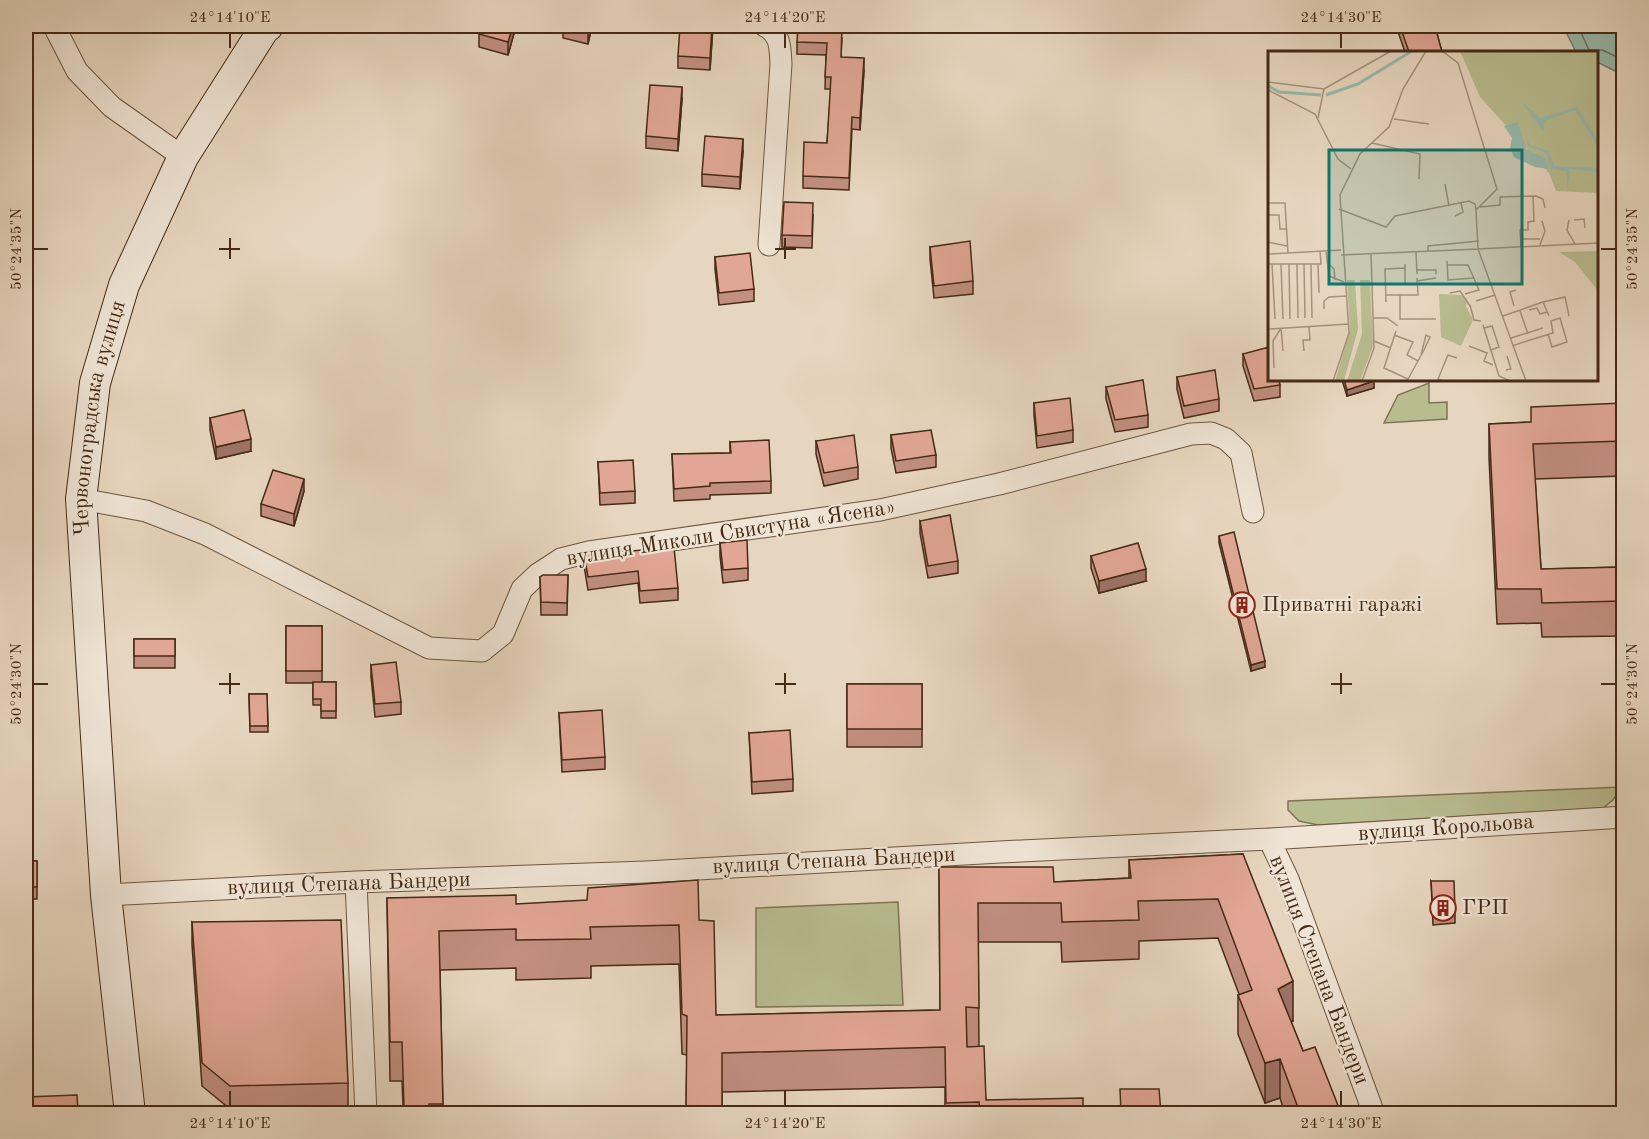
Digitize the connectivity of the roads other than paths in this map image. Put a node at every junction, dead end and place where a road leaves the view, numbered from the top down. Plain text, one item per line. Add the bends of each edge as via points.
1 (54, 26) edge
2 (268, 26) edge
3 (774, 27) edge
4 (183, 157) junction
5 (769, 245) dead end
6 (81, 499) junction
7 (1253, 512) dead end
8 (1623, 817) edge
9 (1269, 839) junction
10 (356, 882) junction
11 (106, 895) junction
12 (130, 1113) edge
13 (366, 1113) edge
14 (1374, 1113) edge

1 - 4 street via 77,71 112,107
2 - 4 street, Червоноградська вулиця
3 - 5 street via 780,42 781,64
4 - 6 street, Червоноградська вулиця via 124,285 95,382
6 - 7 street, вулиця Миколи Свистуна «Ясена» via 146,511 205,534 429,648 482,651 503,634 522,589 561,560 588,552 880,510 1191,434 1211,433 1226,439 1241,453
6 - 11 street, Червоноградська вулиця
8 - 9 street, вулиця Корольова
9 - 10 street, вулиця Степана Бандери via 646,872
9 - 14 street, вулиця Степана Бандери via 1288,879
10 - 11 street, вулиця Степана Бандери
10 - 13 street
11 - 12 street, Червоноградська вулиця

